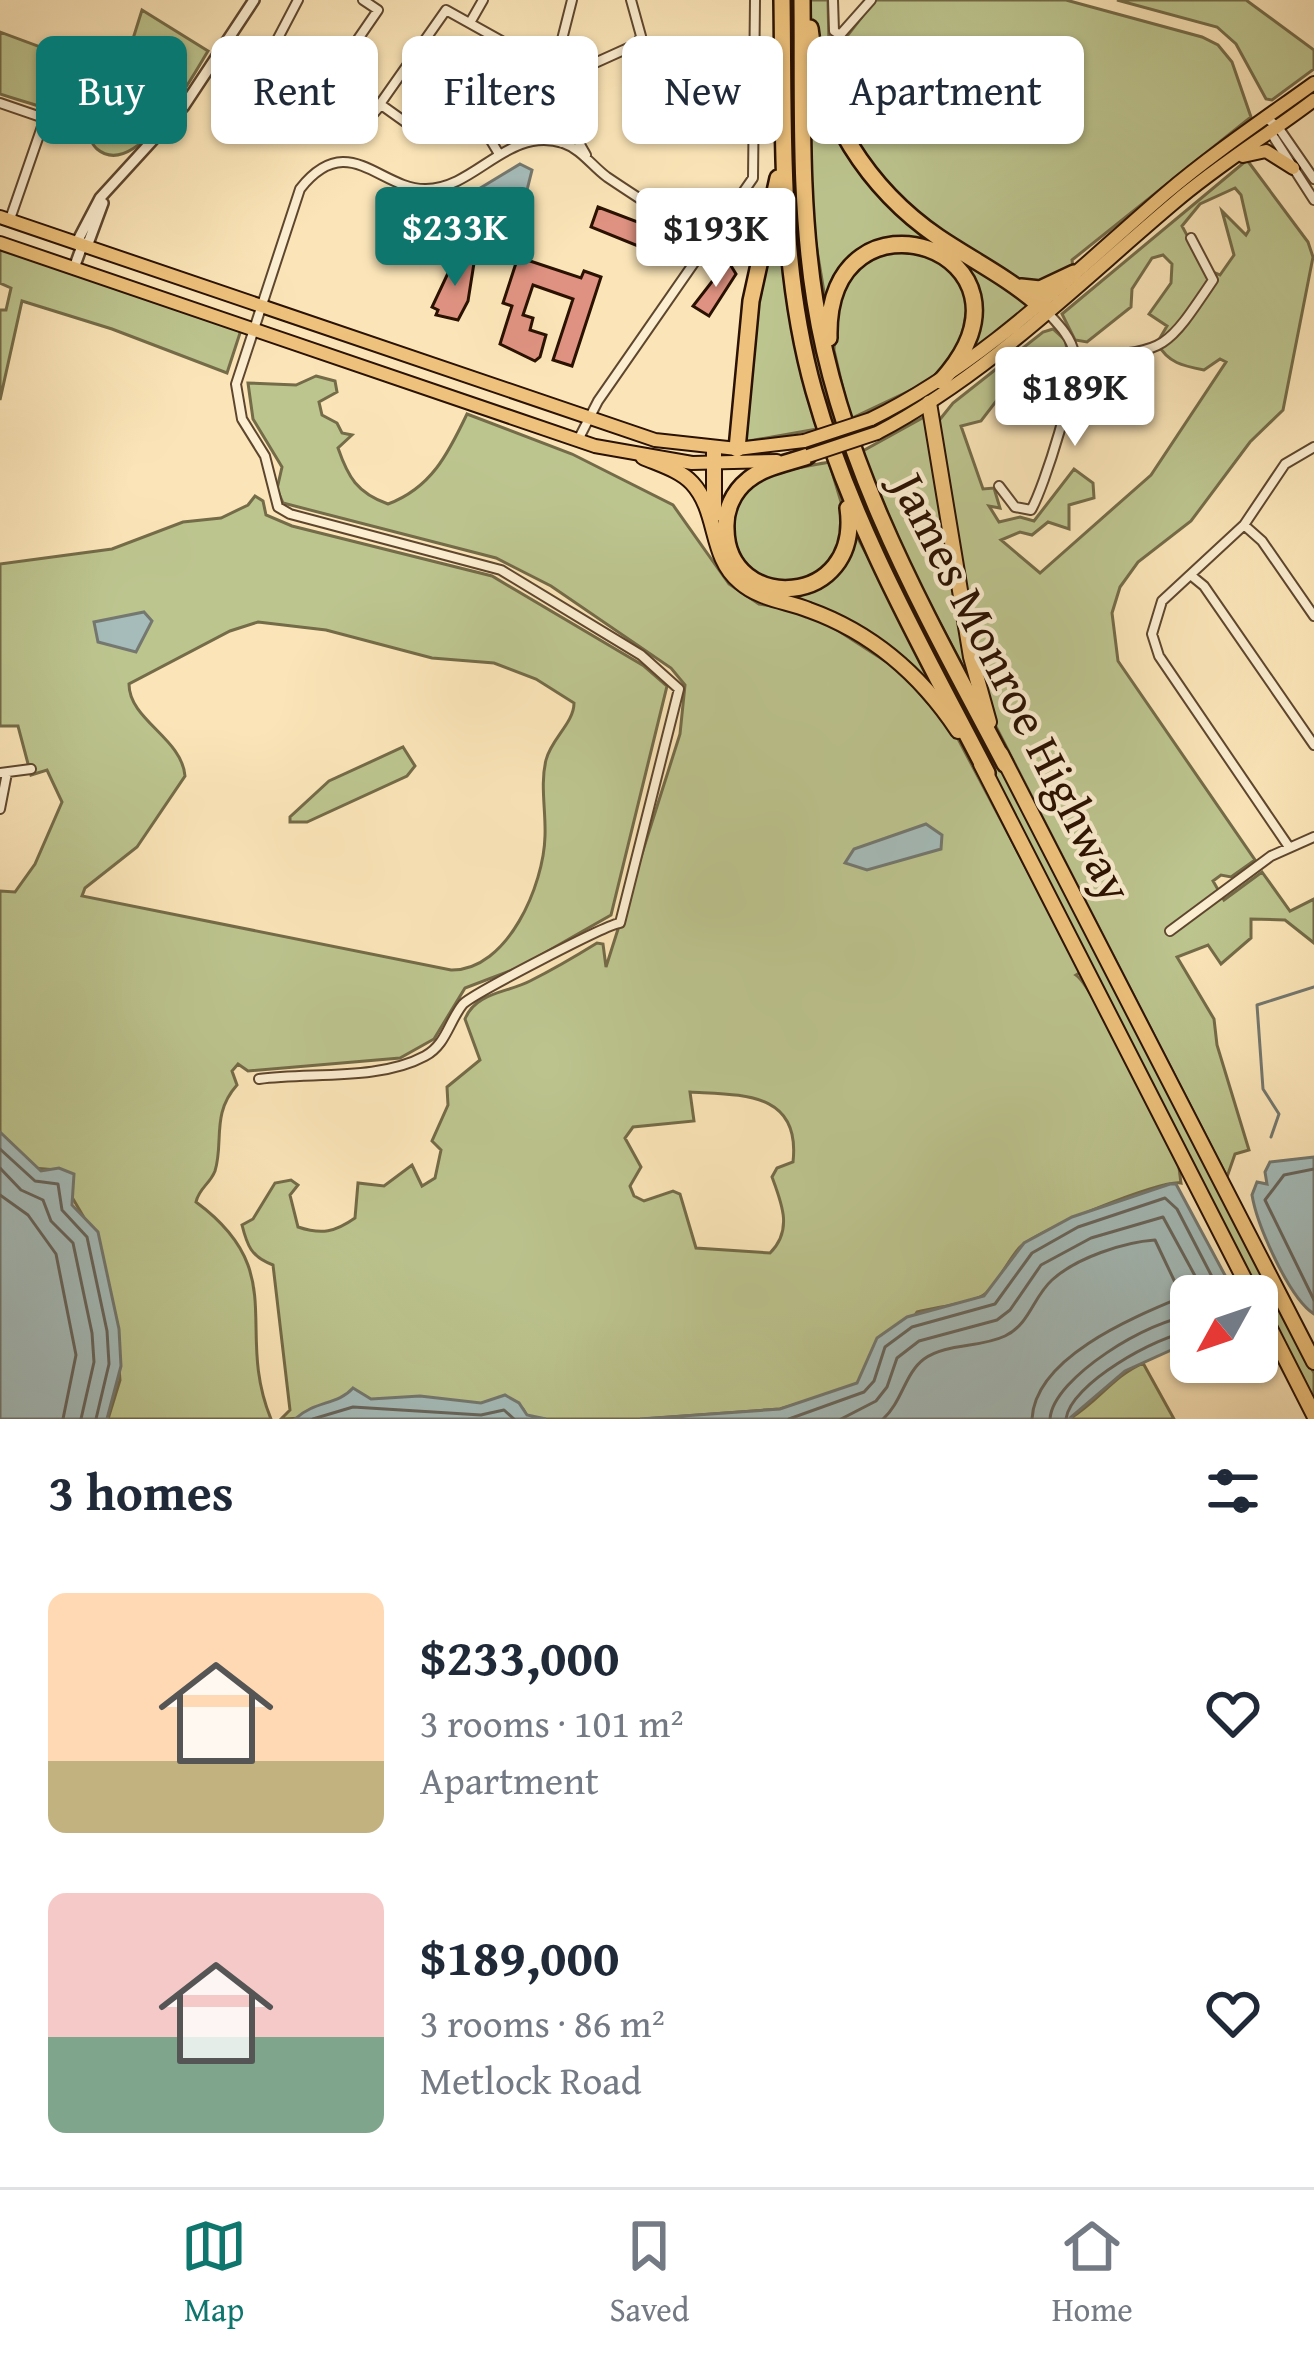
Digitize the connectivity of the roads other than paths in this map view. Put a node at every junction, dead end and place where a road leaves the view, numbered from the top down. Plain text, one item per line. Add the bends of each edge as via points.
1 (254, 0) edge
2 (298, 0) edge
3 (363, 0) edge
4 (483, 0) edge
5 (572, 0) edge
6 (631, 0) edge
7 (755, 0) edge
8 (782, 0) edge
9 (804, 0) edge
10 (833, 0) edge
11 (871, 0) edge
12 (471, 21) junction
13 (230, 36) edge
14 (280, 36) edge
15 (360, 36) edge
16 (497, 36) edge
17 (561, 36) edge
18 (598, 62) edge
19 (211, 64) edge
20 (1314, 83) edge
21 (1314, 100) edge
22 (0, 103) edge
23 (380, 106) junction
24 (378, 108) edge
25 (36, 115) edge
26 (1265, 117) junction
27 (402, 121) edge
28 (1274, 129) junction
29 (784, 134) junction
30 (36, 141) edge
31 (493, 144) edge
32 (522, 144) edge
33 (563, 144) edge
34 (580, 144) edge
35 (499, 154) junction
36 (590, 162) junction
37 (1293, 168) junction
38 (1215, 170) junction
39 (1314, 179) edge
40 (1314, 200) edge
41 (5, 219) edge
42 (1190, 238) dead end
43 (0, 243) edge
44 (709, 244) junction
45 (82, 246) junction
46 (74, 268) junction
47 (1074, 274) junction
48 (1016, 285) junction
49 (259, 306) junction
50 (1044, 309) junction
51 (251, 329) junction
52 (1075, 358) junction
53 (941, 381) junction
54 (837, 400) junction
55 (929, 404) junction
56 (589, 418) junction
57 (578, 440) junction
58 (1314, 447) edge
59 (806, 448) junction
60 (736, 449) junction
61 (714, 456) junction
62 (643, 457) junction
63 (844, 482) junction
64 (999, 486) dead end
65 (1244, 525) junction
66 (714, 536) junction
67 (1192, 577) junction
68 (1314, 616) edge
69 (1314, 745) edge
70 (1004, 764) junction
71 (32, 769) dead end
72 (3, 773) edge
73 (987, 773) junction
74 (0, 809) edge
75 (1314, 837) edge
76 (1289, 847) junction
77 (1170, 931) dead end
78 (259, 1079) dead end
79 (1242, 1275) edge
80 (1278, 1345) edge
81 (1314, 1362) edge
82 (1314, 1415) edge

1 - 13 street
2 - 14 street
3 - 15 street via 378,10
4 - 12 street
5 - 17 street
6 - 18 street via 637,44
7 - 44 street via 753,178
8 - 29 highway, James Monroe Highway
9 - 48 highway via 821,82 859,158 924,226
9 - 54 highway, James Monroe Highway via 806,224
10 - 11 street via 835,31 843,35
12 - 16 street
12 - 23 street via 443,11
19 - 45 street via 107,190
20 - 26 main road
21 - 28 main road
22 - 25 street
23 - 24 street
23 - 27 street
26 - 28 street
26 - 47 main road
28 - 37 street
28 - 38 main road
28 - 39 street
29 - 60 highway via 752,301
29 - 63 highway, James Monroe Highway via 800,333
30 - 41 street
31 - 35 street
32 - 35 street
33 - 36 street
34 - 36 street
35 - 49 street via 425,189 365,165 320,172 294,202
36 - 44 street
37 - 38 main road via 1262,151
37 - 40 street
38 - 50 main road
41 - 45 main road
42 - 52 street via 1213,280 1172,340
43 - 46 main road
44 - 56 street
45 - 46 street
45 - 49 main road
46 - 51 main road
47 - 48 highway via 1040,289
47 - 50 main road
48 - 50 highway
49 - 51 street
49 - 56 main road
50 - 52 street
50 - 53 main road
50 - 55 main road
51 - 57 main road
51 - 78 street via 236,396 284,511 501,570 679,688 620,923 478,992 424,1057 383,1069
52 - 64 street via 1034,508 1015,507
53 - 54 highway via 973,334 972,291 941,253 894,243 861,257 836,289 829,323
53 - 59 main road, bridge
54 - 70 highway, James Monroe Highway via 890,539
55 - 59 main road, bridge via 878,434
55 - 70 highway via 974,671
56 - 57 street
56 - 61 main road
57 - 62 main road
58 - 65 street via 1285,464
59 - 60 main road
59 - 61 main road
59 - 63 highway via 754,475 729,505 727,543 753,579 800,589 831,572 850,536
60 - 61 main road
61 - 62 main road
61 - 66 highway
62 - 66 highway via 696,487
63 - 73 highway, James Monroe Highway
65 - 67 street
65 - 68 street
66 - 73 highway via 742,585 834,620 909,670
67 - 69 street
67 - 76 street via 1156,611 1155,645
70 - 81 highway, James Monroe Highway
71 - 72 street
72 - 74 street
73 - 79 highway, James Monroe Highway
75 - 76 street
76 - 77 street
80 - 82 highway, James Monroe Highway

